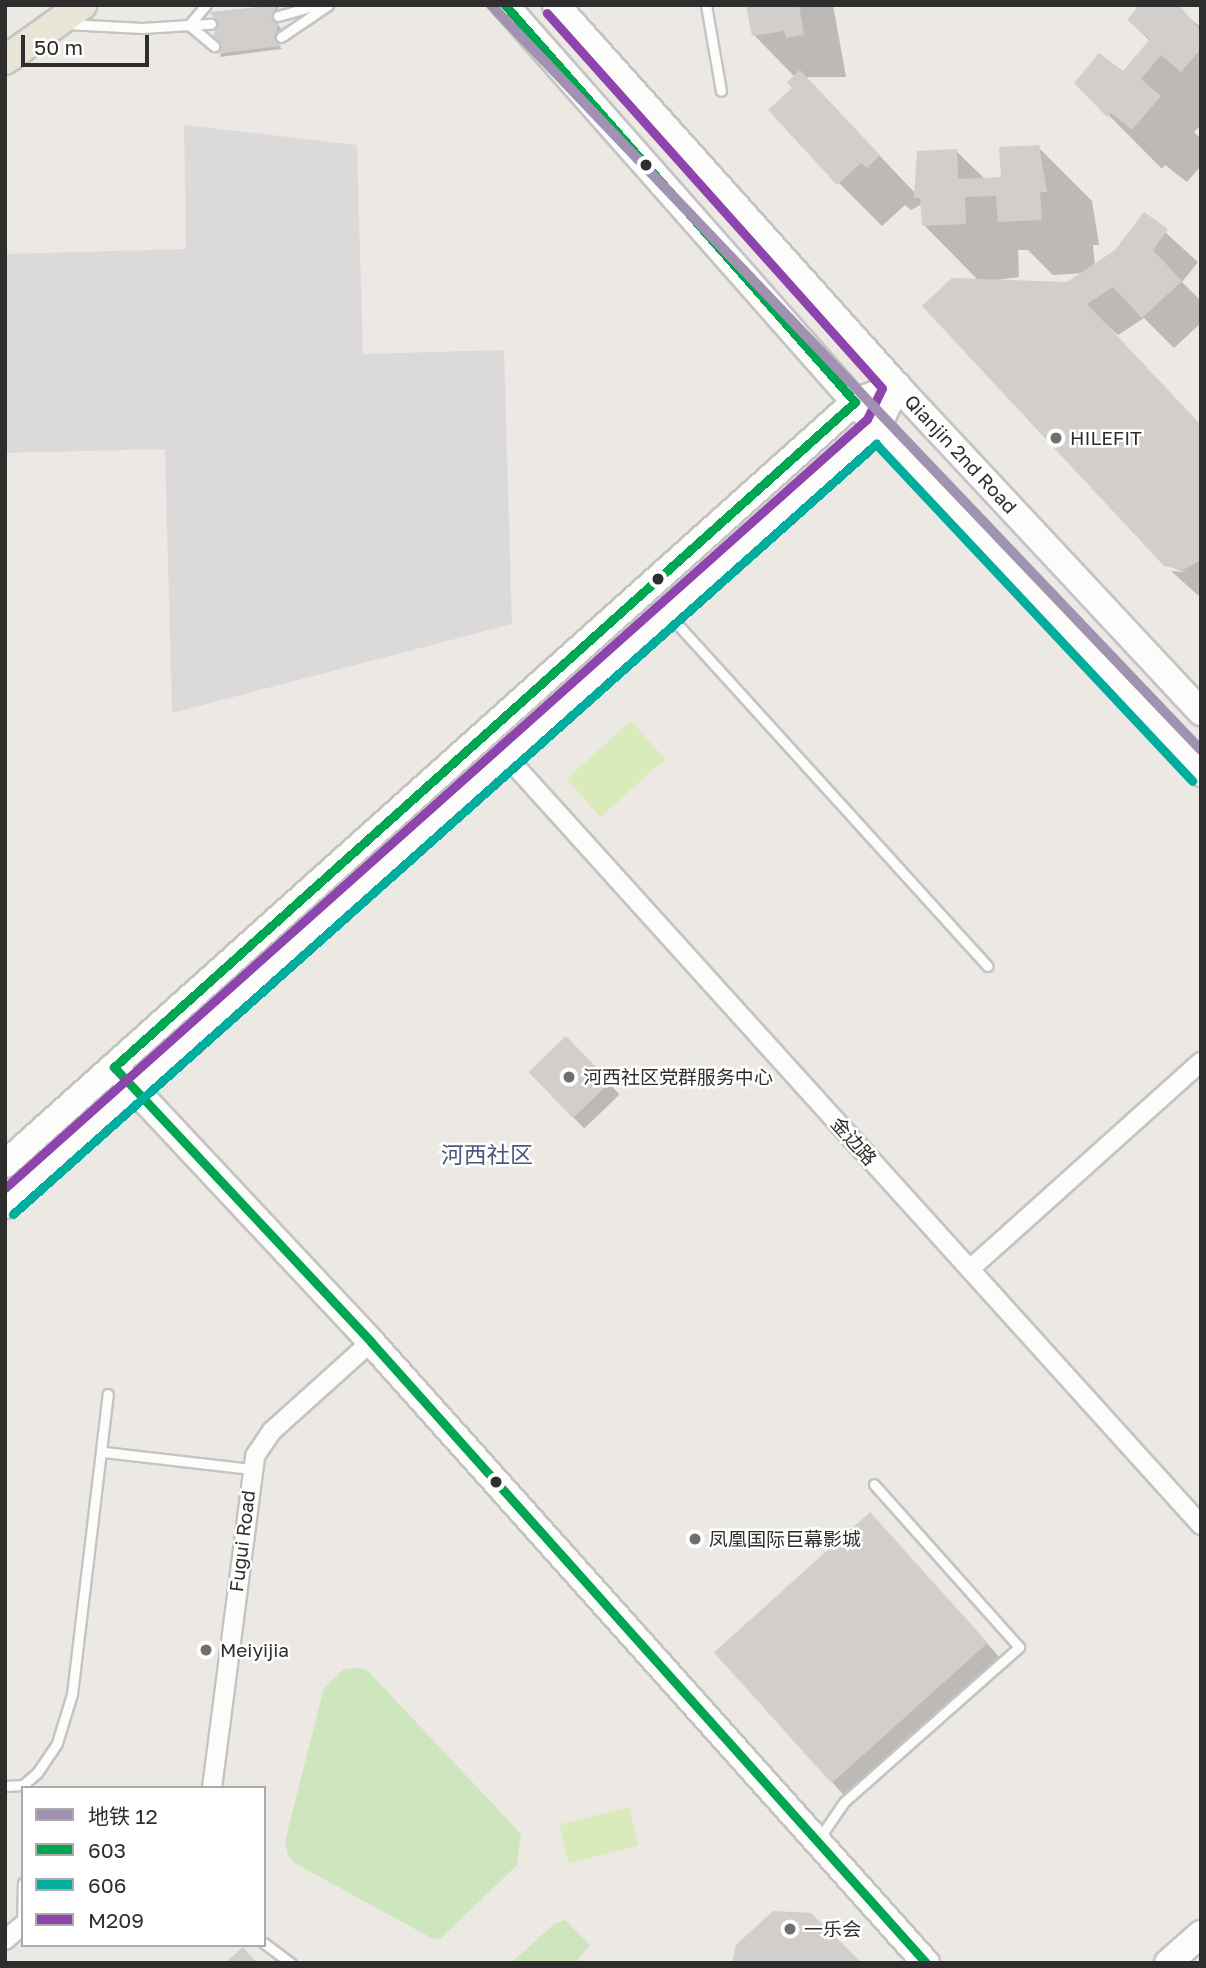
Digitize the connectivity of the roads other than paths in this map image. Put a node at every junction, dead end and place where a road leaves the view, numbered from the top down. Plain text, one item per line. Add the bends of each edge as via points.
1 (82, 5) edge
2 (206, 5) edge
3 (317, 5) edge
4 (328, 5) edge
5 (505, 5) edge
6 (556, 5) edge
7 (706, 5) edge
8 (278, 16) dead end
9 (58, 23) junction
10 (211, 24) dead end
11 (189, 25) junction
12 (281, 37) dead end
13 (214, 46) dead end
14 (5, 60) edge
15 (722, 91) dead end
16 (897, 386) junction
17 (855, 402) junction
18 (877, 427) junction
19 (668, 613) junction
20 (1201, 712) edge
21 (508, 757) junction
22 (1201, 773) edge
23 (987, 966) dead end
24 (1201, 1062) edge
25 (114, 1067) junction
26 (135, 1090) junction
27 (5, 1164) edge
28 (5, 1205) edge
29 (970, 1269) junction
30 (371, 1342) junction
31 (108, 1394) dead end
32 (104, 1452) junction
33 (251, 1469) junction
34 (874, 1484) dead end
35 (1201, 1525) edge
36 (5, 1786) edge
37 (24, 1786) edge
38 (212, 1786) edge
39 (817, 1842) junction
40 (21, 1927) edge
41 (1201, 1934) edge
42 (5, 1940) edge
43 (266, 1944) edge
44 (291, 1963) edge
45 (926, 1963) edge
46 (1168, 1963) edge

1 - 9 main road
2 - 11 lane
3 - 8 lane
4 - 12 lane
5 - 17 main road
6 - 16 main road, Qianjin 2nd Road
7 - 15 lane
9 - 11 lane via 142,28
9 - 14 main road
10 - 11 lane
11 - 13 lane
16 - 17 main road
16 - 18 main road
16 - 20 main road, Qianjin 2nd Road
17 - 18 main road
17 - 25 main road
18 - 19 main road
18 - 22 main road
19 - 21 main road
19 - 23 lane
21 - 26 main road
21 - 29 street, 金边路
24 - 29 street
25 - 26 main road
25 - 27 main road
26 - 28 main road
26 - 30 main road
29 - 35 street, 金边路
30 - 33 street, Fugui Road via 272,1431
30 - 39 main road
31 - 32 lane
32 - 33 lane
32 - 37 lane via 72,1694 57,1743
33 - 38 street, Fugui Road
34 - 39 lane via 1019,1647 844,1802
36 - 37 lane
39 - 45 main road
40 - 42 street
41 - 46 main road
43 - 44 lane

